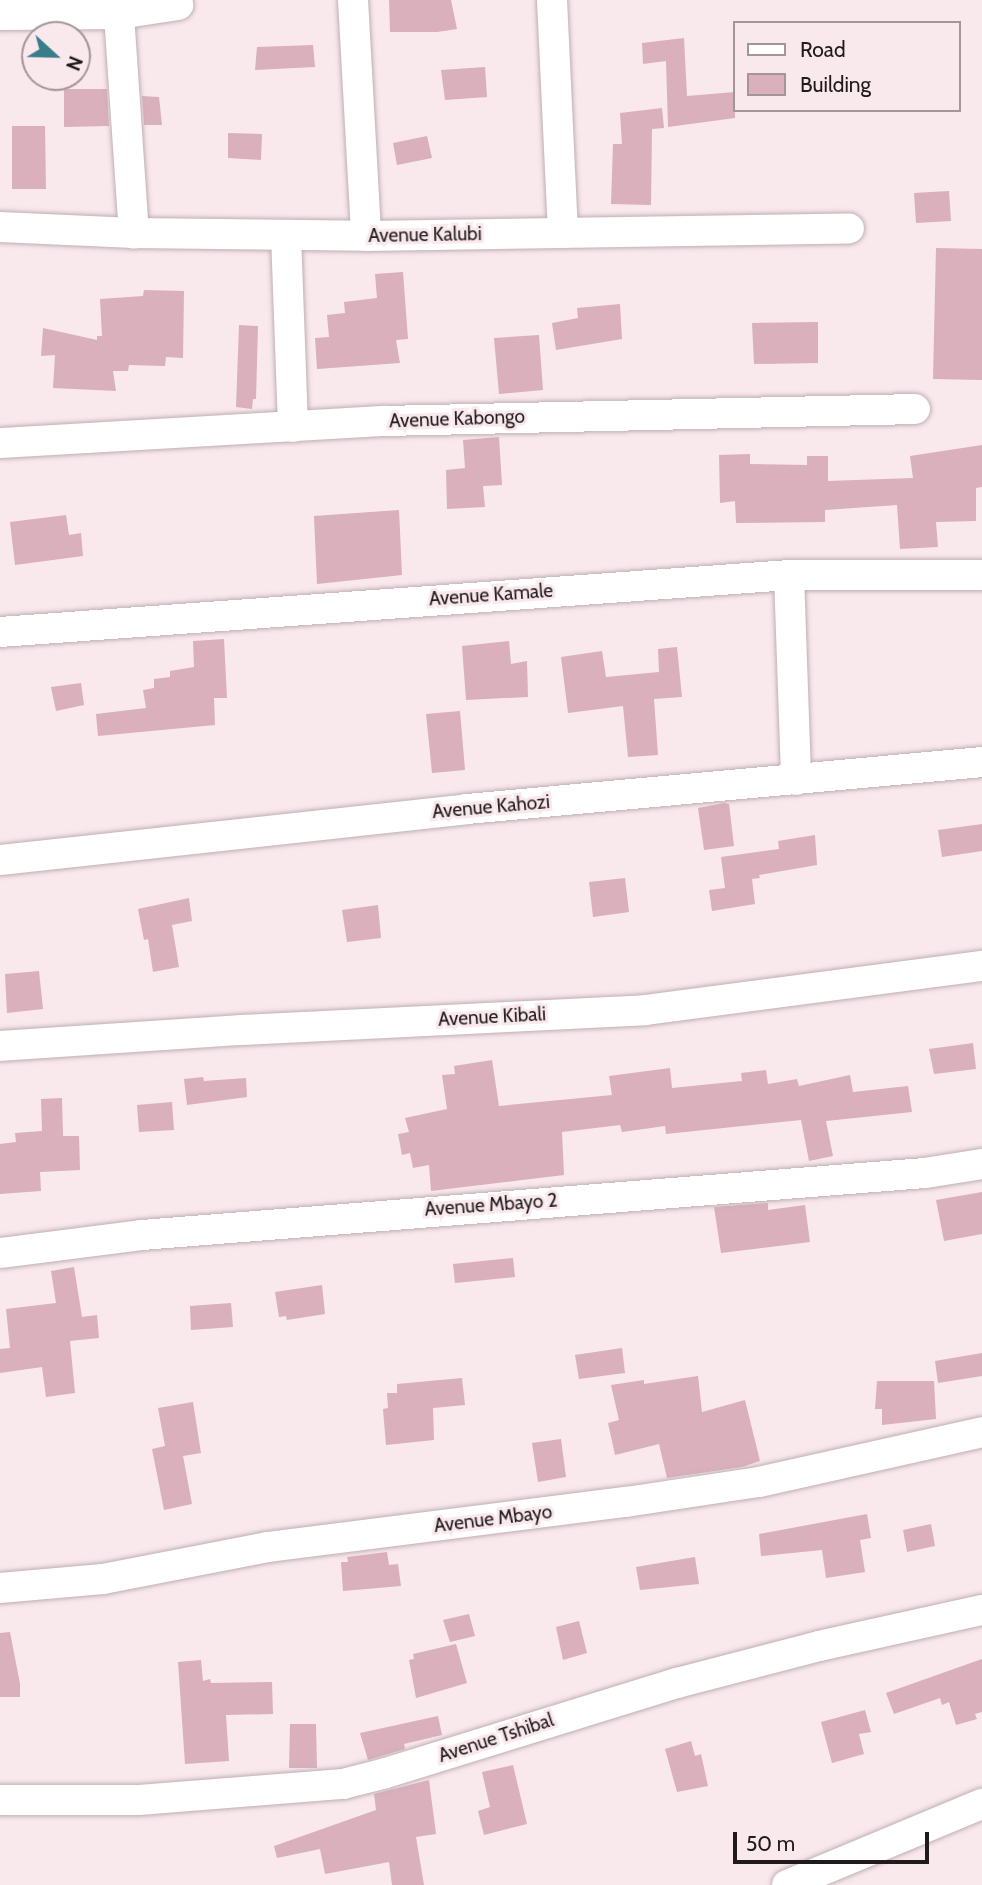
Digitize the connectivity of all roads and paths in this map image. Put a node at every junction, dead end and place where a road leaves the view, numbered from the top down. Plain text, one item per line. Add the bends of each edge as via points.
1 (353, 0) edge
2 (552, 0) edge
3 (178, 5) dead end
4 (119, 7) edge
5 (0, 15) edge
6 (0, 227) edge
7 (849, 228) dead end
8 (134, 233) junction
9 (563, 233) junction
10 (286, 235) junction
11 (366, 236) junction
12 (915, 408) dead end
13 (293, 427) junction
14 (0, 443) edge
15 (789, 575) junction
16 (982, 575) edge
17 (0, 632) edge
18 (982, 762) edge
19 (796, 780) junction
20 (0, 860) edge
21 (982, 965) edge
22 (0, 1046) edge
23 (982, 1164) edge
24 (0, 1253) edge
25 (982, 1432) edge
26 (0, 1587) edge
27 (982, 1610) edge
28 (0, 1800) edge
29 (982, 1804) edge
30 (787, 1885) edge

1 - 11 street
2 - 9 street
3 - 4 street
4 - 5 street
4 - 8 street
6 - 8 street, Avenue Kalubi
7 - 9 street, Avenue Kalubi
8 - 10 street, Avenue Kalubi
9 - 11 street, Avenue Kalubi
10 - 11 street, Avenue Kalubi
10 - 13 street
12 - 13 street, Avenue Kabongo via 491,417
13 - 14 street, Avenue Kabongo
15 - 16 street, Avenue Kamale
15 - 17 street, Avenue Kamale
15 - 19 street
18 - 19 street, Avenue Kahozi
19 - 20 street, Avenue Kahozi
21 - 22 street, Avenue Kibali via 646,1010
23 - 24 street, Avenue Mbayo 2 via 925,1173 142,1235
25 - 26 street, Avenue Mbayo via 759,1482 268,1547 103,1579
27 - 28 street, Avenue Tshibal via 677,1683 343,1784 139,1800
29 - 30 street

